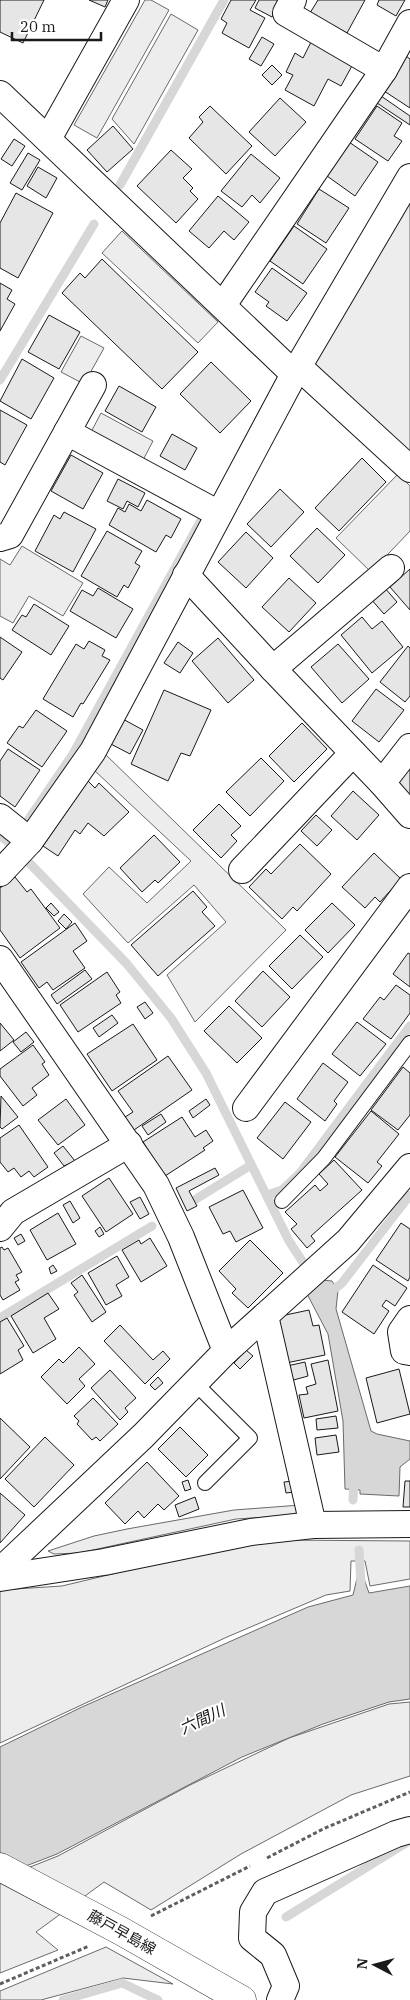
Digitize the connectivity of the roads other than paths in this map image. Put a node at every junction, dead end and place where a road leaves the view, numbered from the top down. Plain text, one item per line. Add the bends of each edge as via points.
1 (126, 0) edge
2 (294, 0) edge
3 (410, 23) edge
4 (384, 70) junction
5 (0, 94) edge
6 (48, 139) junction
7 (410, 177) edge
8 (223, 305) junction
9 (297, 371) junction
10 (93, 384) dead end
11 (67, 432) junction
12 (410, 469) edge
13 (211, 510) junction
14 (0, 538) edge
15 (391, 568) dead end
16 (186, 575) junction
17 (273, 670) junction
18 (410, 747) edge
19 (353, 753) junction
20 (382, 783) junction
21 (410, 815) edge
22 (16, 843) edge
23 (242, 870) dead end
24 (410, 888) edge
25 (0, 959) edge
26 (410, 1043) edge
27 (246, 1108) dead end
28 (129, 1144) junction
29 (408, 1178) edge
30 (282, 1201) dead end
31 (4, 1212) edge
32 (265, 1316) junction
33 (410, 1320) edge
34 (226, 1351) junction
35 (410, 1352) edge
36 (195, 1383) junction
37 (206, 1483) dead end
38 (410, 1524) edge
39 (313, 1525) junction
40 (0, 1571) edge
41 (0, 1578) edge
42 (410, 1830) edge
43 (0, 1866) edge
44 (242, 2000) edge
45 (280, 2000) edge

1 - 6 street
2 - 4 street via 286,13
3 - 4 street
4 - 8 street
5 - 6 street
6 - 8 street
7 - 9 street
8 - 9 street
9 - 12 street
9 - 13 street
10 - 11 street
11 - 13 street
11 - 14 street via 10,535
13 - 16 street
15 - 17 street
16 - 17 street
16 - 22 street via 93,751
17 - 19 street
18 - 20 street
19 - 20 street
19 - 23 street
20 - 21 street
24 - 27 street
25 - 28 street
26 - 30 lane via 324,1158
28 - 31 street
28 - 34 street via 156,1185 181,1237
29 - 32 street via 348,1241
32 - 34 street
32 - 39 street
33 - 35 street via 401,1332 404,1351
34 - 36 street
36 - 37 lane via 250,1438
36 - 40 street
38 - 39 street
39 - 41 street via 251,1532 104,1562
42 - 45 street via 265,1892 253,1912 252,1938 273,1956 286,1986
43 - 44 main road, 藤戸早島線

